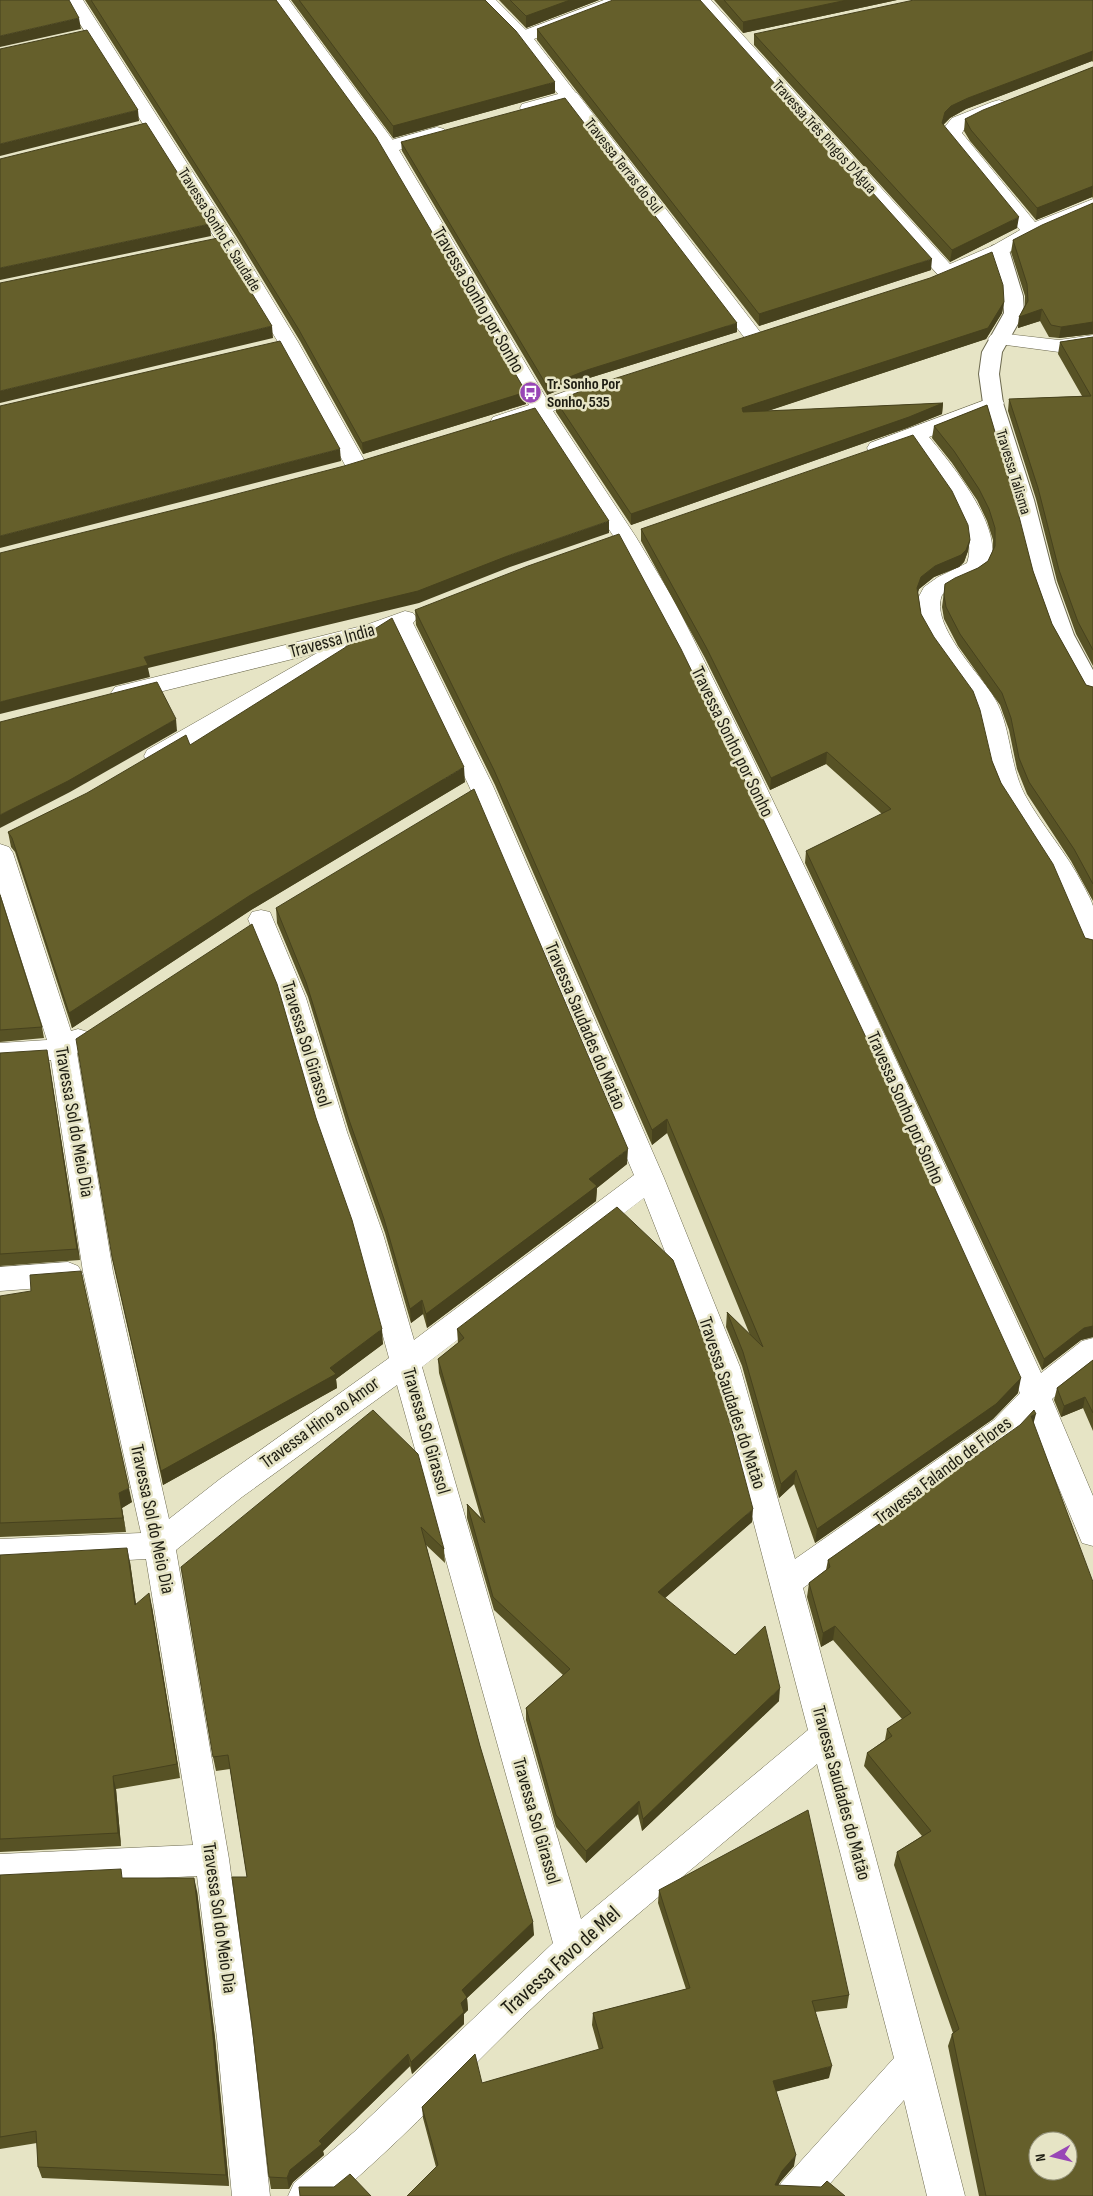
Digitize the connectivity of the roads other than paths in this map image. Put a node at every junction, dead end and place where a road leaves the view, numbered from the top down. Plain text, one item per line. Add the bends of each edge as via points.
1 (74, 0) edge
2 (280, 0) edge
3 (486, 0) edge
4 (620, 0) edge
5 (701, 0) edge
6 (523, 37) junction
7 (570, 97) junction
8 (1020, 98) edge
9 (512, 112) edge
10 (455, 128) edge
11 (388, 147) junction
12 (1093, 206) edge
13 (1032, 231) junction
14 (999, 250) junction
15 (754, 337) edge
16 (998, 339) junction
17 (1093, 341) edge
18 (614, 380) edge
19 (993, 403) junction
20 (542, 408) junction
21 (478, 430) edge
22 (916, 435) junction
23 (860, 455) edge
24 (355, 466) edge
25 (428, 610) edge
26 (400, 620) junction
27 (373, 632) junction
28 (1093, 691) edge
29 (106, 697) edge
30 (139, 766) edge
31 (3, 843) edge
32 (261, 920) dead end
33 (1093, 942) edge
34 (96, 1027) edge
35 (63, 1049) junction
36 (0, 1053) edge
37 (650, 1178) junction
38 (98, 1272) junction
39 (0, 1279) edge
40 (1093, 1350) edge
41 (406, 1362) junction
42 (1036, 1396) junction
43 (1093, 1533) edge
44 (159, 1545) junction
45 (0, 1553) edge
46 (786, 1583) junction
47 (825, 1736) junction
48 (212, 1860) junction
49 (0, 1870) edge
50 (572, 1948) junction
51 (913, 2063) junction
52 (252, 2196) edge
53 (307, 2196) edge
54 (794, 2196) edge
55 (946, 2196) edge

1 - 24 street, Travessa Sonho E. Saudade via 84,35
2 - 11 street, Travessa Sonho por Sonho
3 - 6 street, Travessa Terras do Sul
4 - 6 street
5 - 14 street, Travessa Três Pingos D'Água via 747,40 938,277
6 - 7 street, Travessa Terras do Sul
7 - 9 street
7 - 15 street, Travessa Terras do Sul
8 - 13 street via 959,122 952,133
10 - 11 street
11 - 20 street, Travessa Sonho por Sonho
12 - 13 street
13 - 14 street
14 - 16 lane, Travessa Talisma via 1013,296 1014,313
16 - 17 street via 1059,346
16 - 19 lane, Travessa Talisma via 992,352 989,374
18 - 20 street
19 - 22 street
19 - 28 lane, Travessa Talisma via 1044,582 1064,635
20 - 21 street
20 - 42 street, Travessa Sonho por Sonho via 664,602 854,996
22 - 23 street
22 - 33 street via 944,468 971,512 982,545 976,566 937,587 928,600 929,610 940,635 984,701 996,730 1000,764 1013,795 1062,869
25 - 26 street, Travessa India
26 - 27 street, Travessa India
26 - 37 street, Travessa Saudades do Matão via 472,791
27 - 29 street, Travessa India
27 - 30 street
31 - 35 street, Travessa Sol do Meio Dia
32 - 41 street, Travessa Sol Girassol via 293,998 333,1132 369,1234
34 - 35 street
35 - 36 street
35 - 38 street, Travessa Sol do Meio Dia
37 - 41 street, Travessa Hino ao Amor
37 - 46 street, Travessa Saudades do Matão via 725,1367
38 - 39 street
38 - 44 street, Travessa Sol do Meio Dia
40 - 42 street, Travessa Falando de Flores
41 - 44 street, Travessa Hino ao Amor via 231,1488
41 - 50 street, Travessa Sol Girassol
42 - 43 street, Travessa Sonho por Sonho
42 - 46 street, Travessa Falando de Flores via 1005,1429
44 - 45 street
44 - 48 street, Travessa Sol do Meio Dia
46 - 47 street, Travessa Saudades do Matão
47 - 50 street, Travessa Favo de Mel
47 - 51 street, Travessa Saudades do Matão
48 - 49 street
48 - 52 street, Travessa Sol do Meio Dia
50 - 53 street, Travessa Favo de Mel via 375,2139
51 - 54 street
51 - 55 street, Travessa Saudades do Matão

